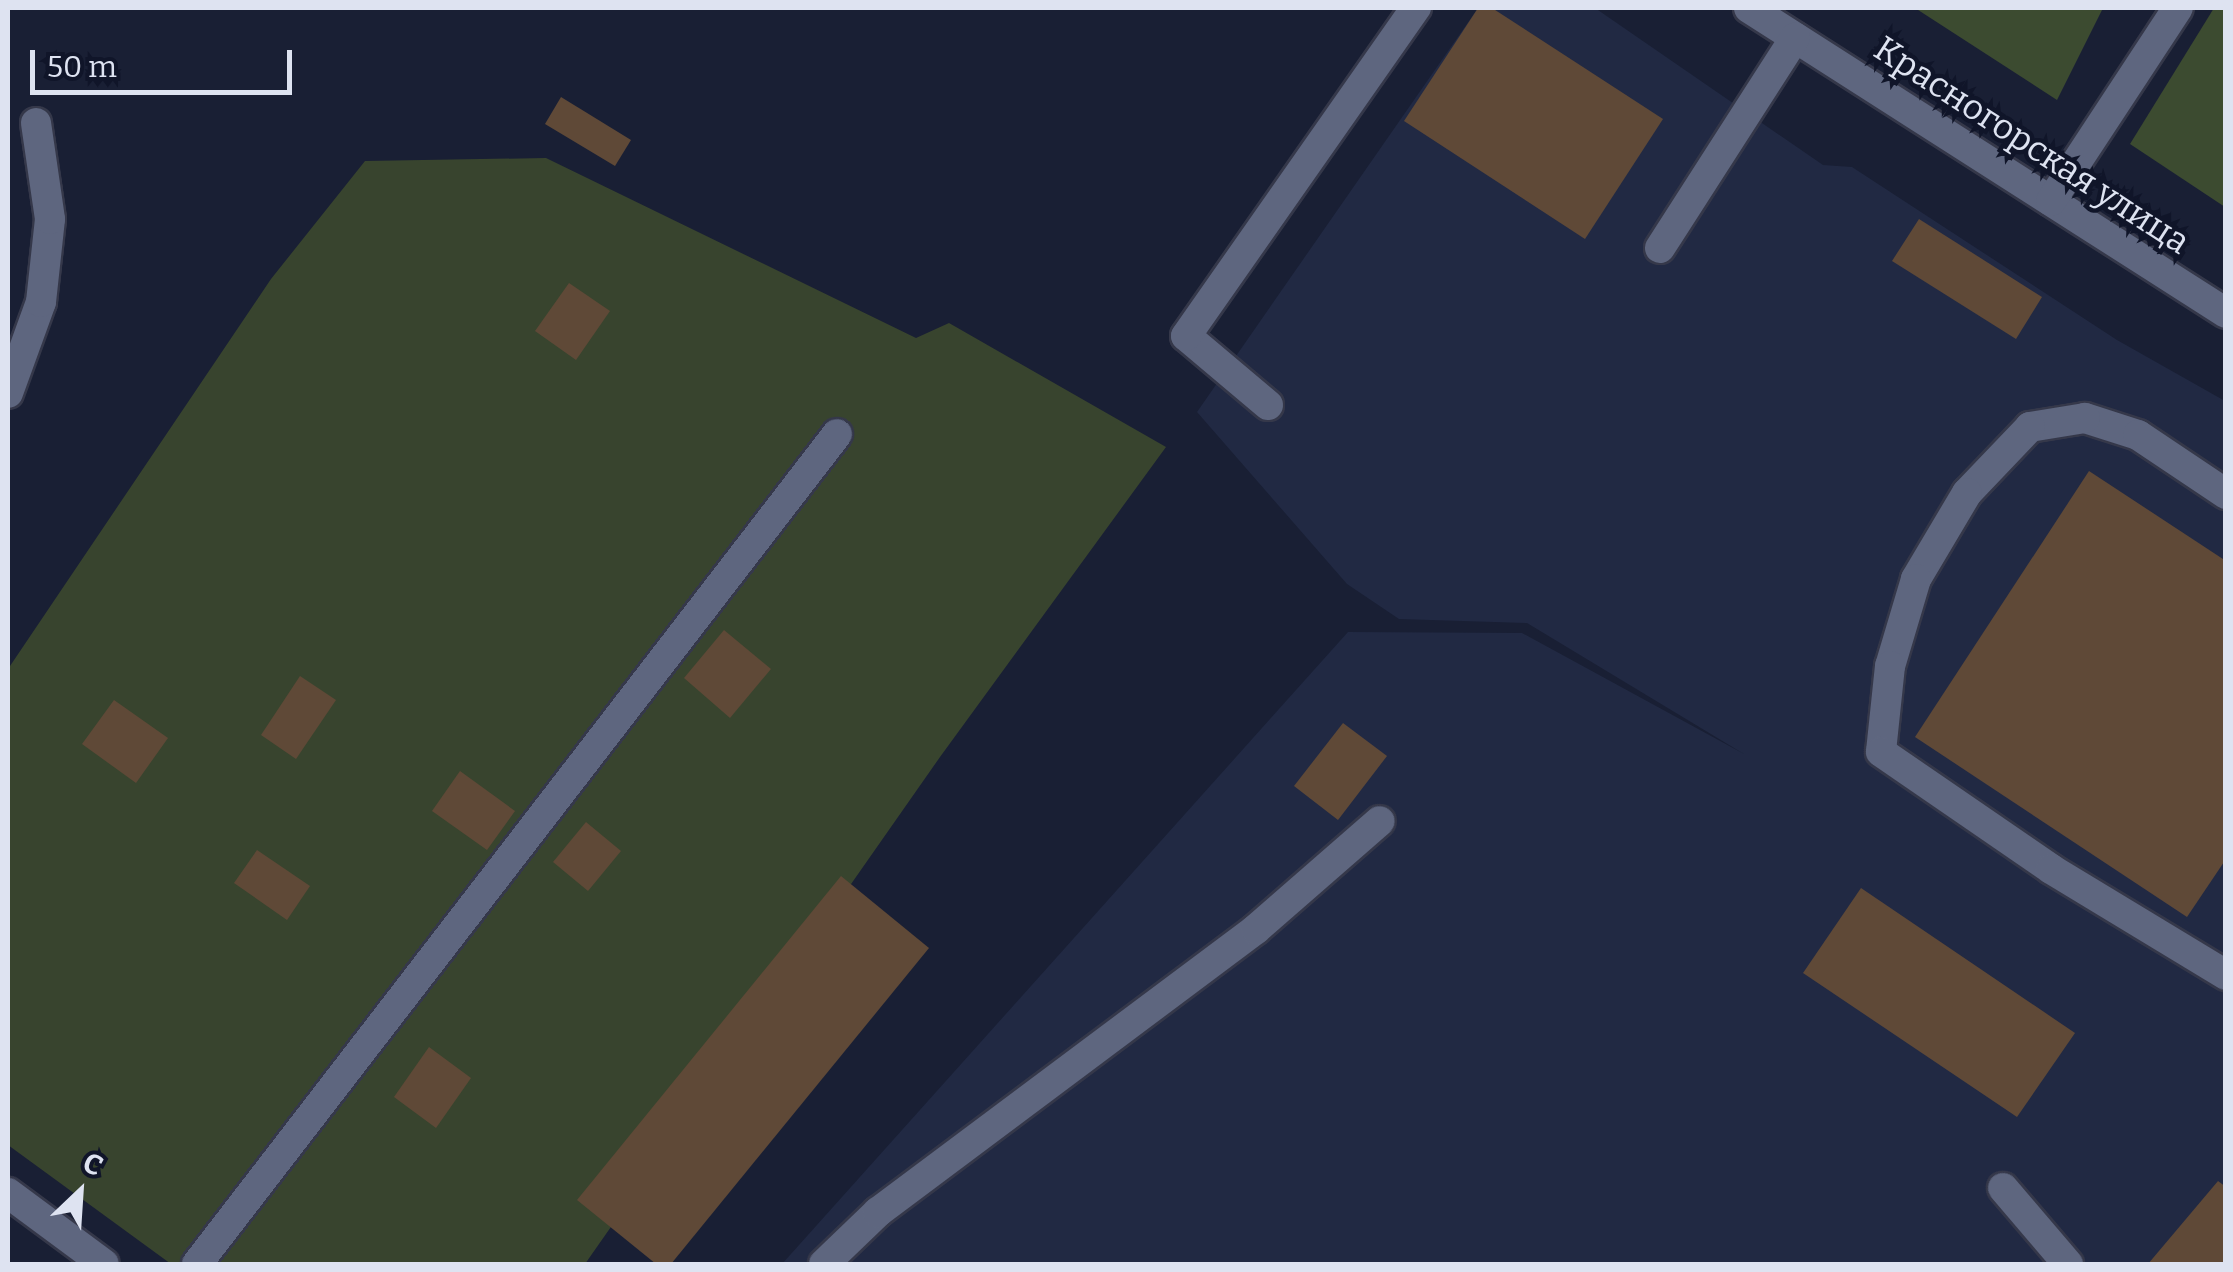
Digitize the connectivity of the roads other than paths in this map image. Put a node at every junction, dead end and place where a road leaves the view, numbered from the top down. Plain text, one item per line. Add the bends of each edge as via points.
1 (1416, 8) edge
2 (2178, 8) edge
3 (1756, 10) edge
4 (1796, 38) junction
5 (36, 123) dead end
6 (2051, 202) junction
7 (1660, 248) dead end
8 (2226, 312) edge
9 (8, 393) edge
10 (1268, 404) dead end
11 (837, 434) dead end
12 (2226, 494) edge
13 (1380, 821) dead end
14 (2226, 975) edge
15 (2002, 1188) dead end
16 (8, 1193) edge
17 (104, 1264) edge
18 (198, 1264) edge
19 (824, 1264) edge
20 (2068, 1264) edge

1 - 10 street via 1186,336
2 - 6 street
3 - 4 street, Красногорская улица
4 - 6 street, Красногорская улица
4 - 7 street
5 - 9 street via 48,236 41,302
6 - 8 street, Красногорская улица
11 - 18 street
12 - 14 street via 2138,435 2085,418 2030,427 1966,492 1916,579 1890,666 1881,752 2051,869
13 - 19 street via 1256,929 878,1212
15 - 20 street
16 - 17 street

